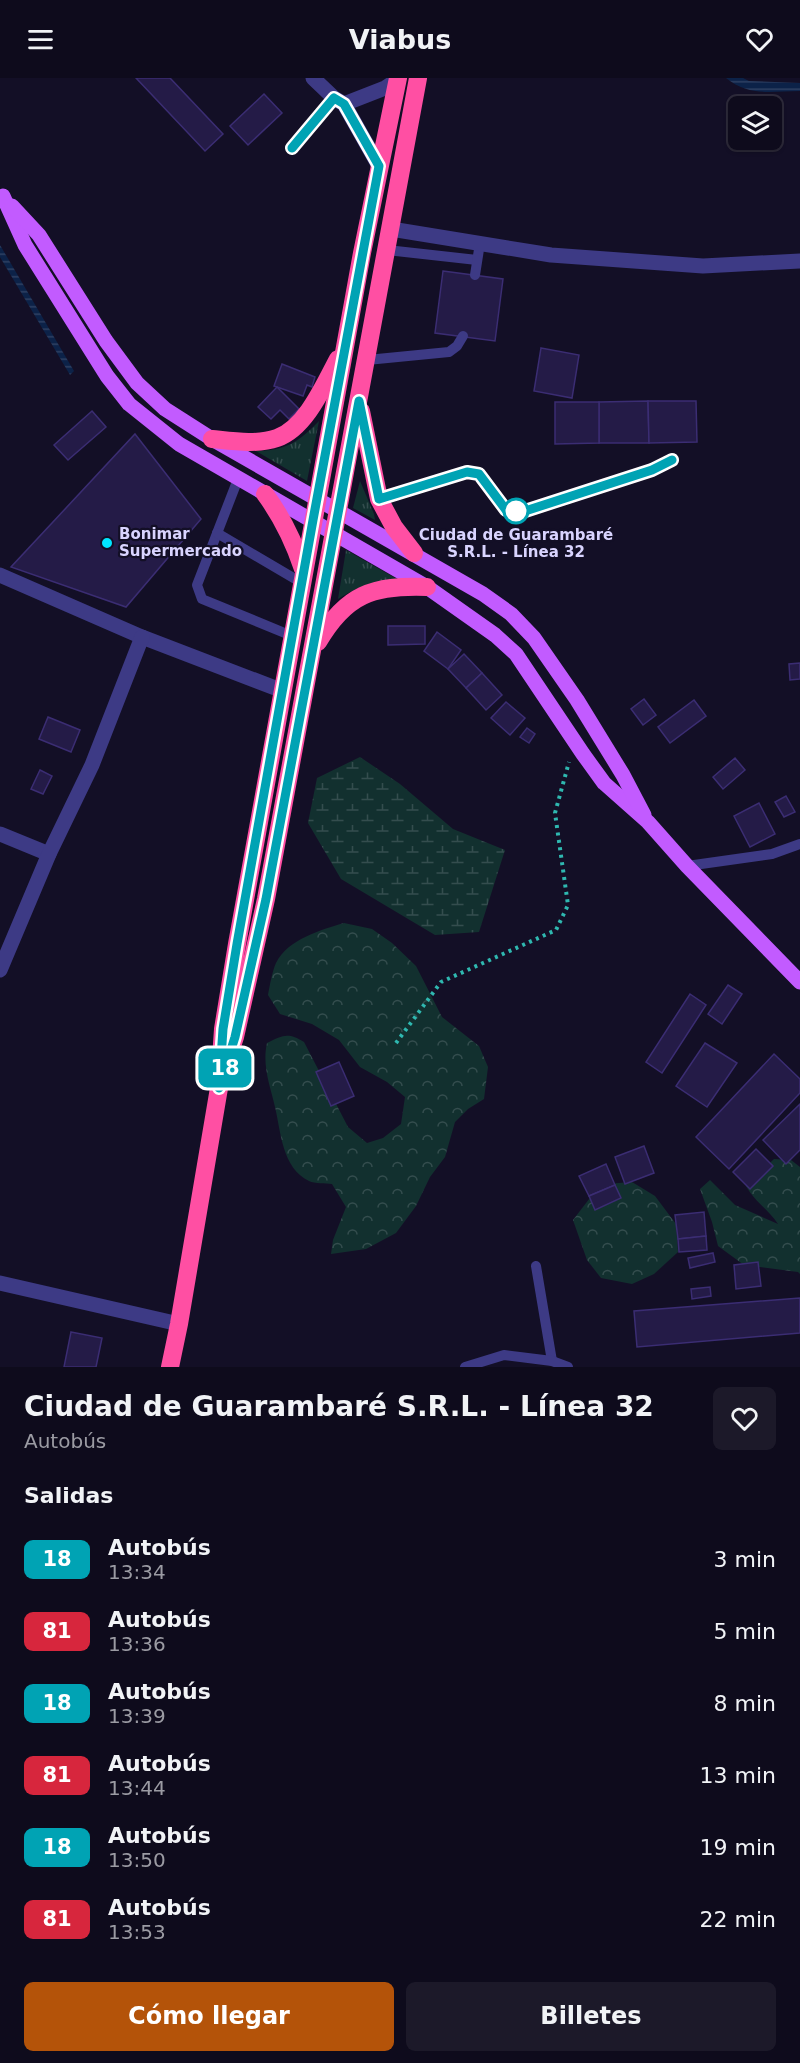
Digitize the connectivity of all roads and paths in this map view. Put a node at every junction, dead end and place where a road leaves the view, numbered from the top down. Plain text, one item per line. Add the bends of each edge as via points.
1 (313, 78) edge
2 (418, 78) edge
3 (398, 79) edge
4 (339, 101) junction
5 (292, 148) dead end
6 (379, 166) junction
7 (2, 194) edge
8 (391, 229) junction
9 (480, 243) junction
10 (387, 250) junction
11 (477, 260) junction
12 (800, 261) edge
13 (475, 275) dead end
14 (463, 336) dead end
15 (347, 341) junction
16 (367, 360) junction
17 (359, 401) junction
18 (212, 439) junction
19 (672, 460) dead end
20 (238, 478) junction
21 (265, 494) junction
22 (318, 499) junction
23 (379, 499) junction
24 (338, 512) junction
25 (313, 520) junction
26 (217, 533) junction
27 (333, 533) junction
28 (414, 553) junction
29 (0, 575) edge
30 (303, 578) junction
31 (427, 587) junction
32 (292, 636) junction
33 (142, 637) junction
34 (312, 654) junction
35 (283, 691) junction
36 (574, 741) junction
37 (648, 822) junction
38 (0, 834) edge
39 (800, 844) edge
40 (49, 854) junction
41 (687, 866) junction
42 (0, 970) edge
43 (800, 982) edge
44 (396, 1043) dead end
45 (219, 1088) junction
46 (536, 1266) dead end
47 (0, 1283) edge
48 (179, 1324) junction
49 (552, 1361) junction
50 (170, 1367) edge
51 (465, 1367) edge
52 (568, 1367) edge

1 - 4 street
2 - 8 highway
3 - 4 street via 385,88
3 - 6 highway
4 - 5 lane
4 - 6 street
6 - 15 highway
7 - 18 main road via 39,235 138,383 165,409
7 - 20 main road via 25,244 107,376 129,404 178,444
8 - 9 street
8 - 10 highway
9 - 11 lane
9 - 12 street via 551,255 704,266
10 - 11 lane
10 - 16 highway
11 - 13 lane
14 - 16 lane via 449,352
15 - 18 highway via 315,401 289,433 275,439 245,442
15 - 22 highway
16 - 17 highway
17 - 23 highway
17 - 24 highway
18 - 22 main road
19 - 23 lane via 522,512 506,510 479,474 467,472
20 - 21 main road
20 - 26 lane
21 - 25 main road
21 - 30 highway via 279,512
22 - 24 main road
22 - 25 highway
23 - 28 highway
24 - 27 highway
24 - 28 main road
25 - 27 main road
25 - 30 highway
26 - 30 lane
26 - 32 lane via 196,585 202,599
27 - 31 main road
27 - 34 highway
28 - 37 main road via 483,594 511,614 534,638 577,700
29 - 33 street
30 - 32 highway
31 - 34 highway via 372,591 348,604 331,621
31 - 36 main road via 516,654
32 - 35 highway
33 - 35 street
33 - 40 street via 92,765
34 - 45 highway via 266,899 235,1037
35 - 45 highway via 225,1018
36 - 37 main road via 604,783
36 - 44 path via 555,813 568,905 556,930 441,982
37 - 41 main road
38 - 40 street
39 - 41 lane via 772,854
40 - 42 street
41 - 43 main road
45 - 48 highway
46 - 49 lane
47 - 48 street
48 - 50 highway
49 - 51 lane via 504,1355
49 - 52 lane

